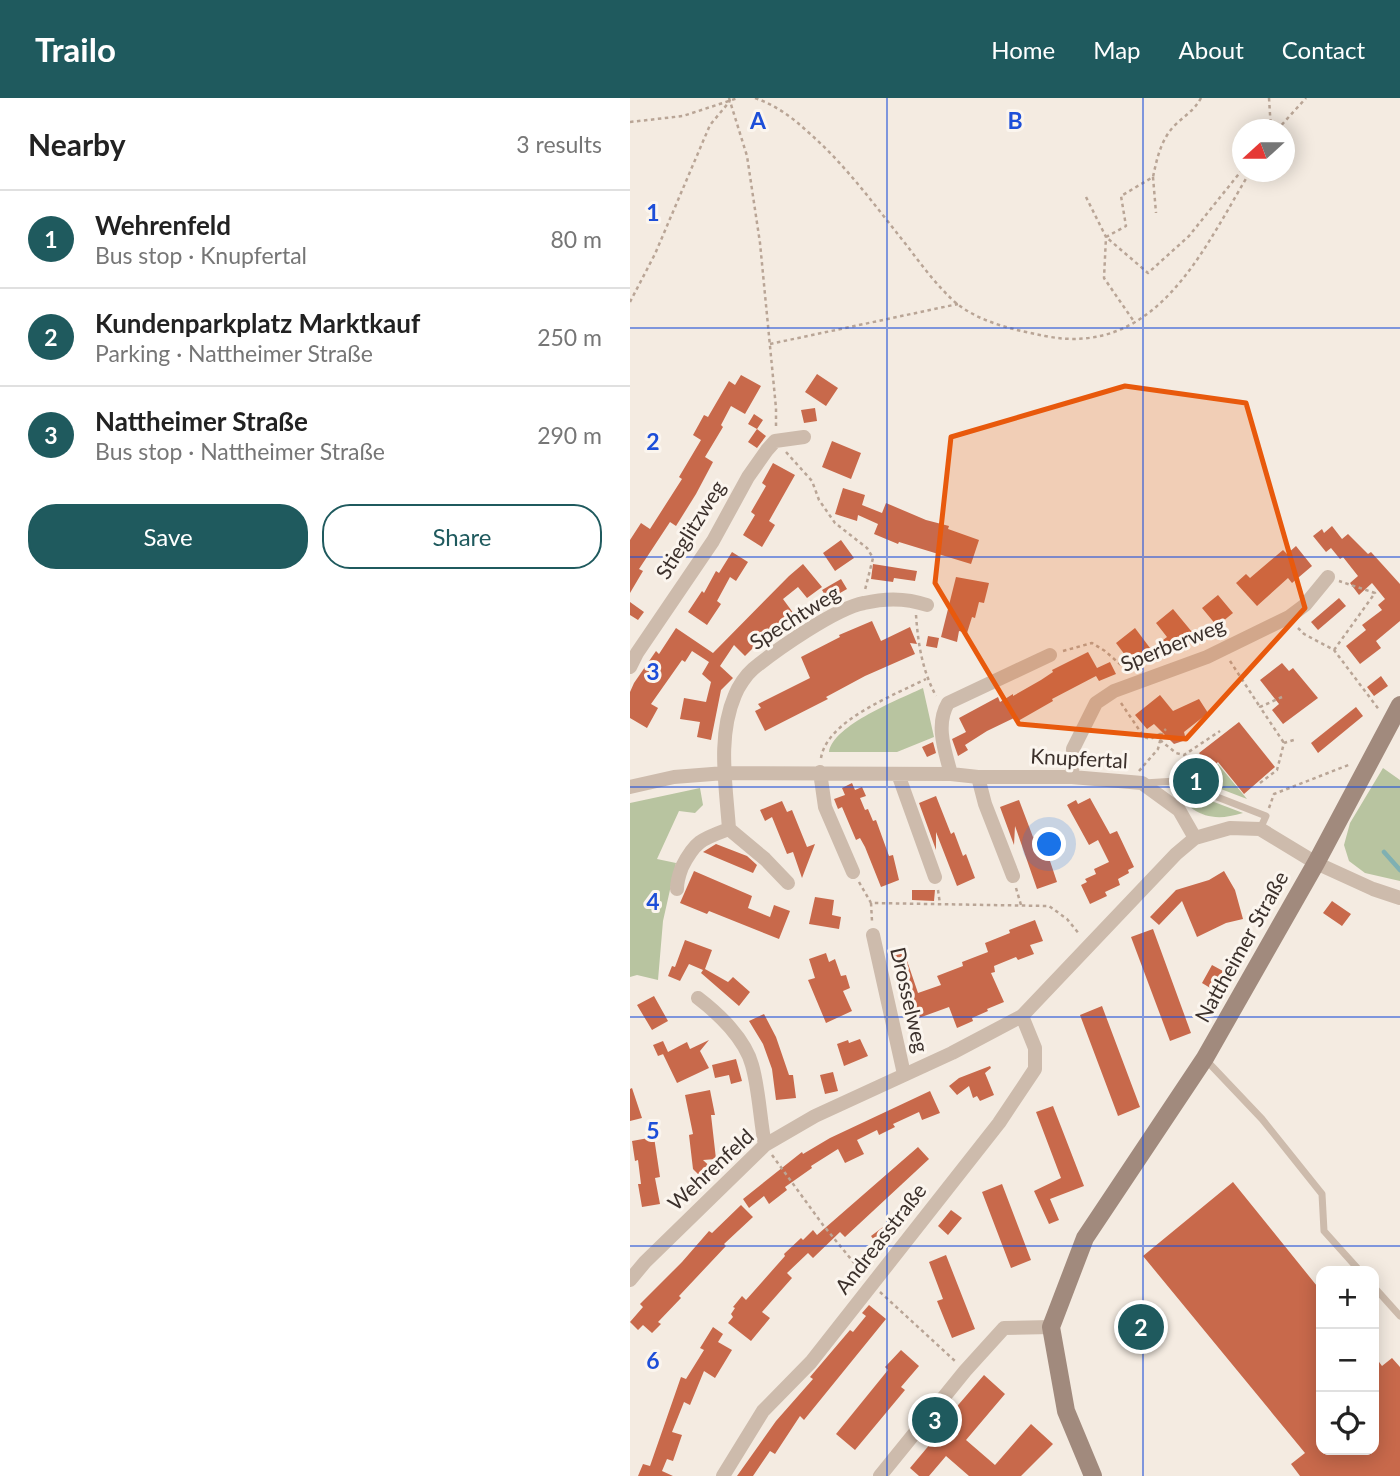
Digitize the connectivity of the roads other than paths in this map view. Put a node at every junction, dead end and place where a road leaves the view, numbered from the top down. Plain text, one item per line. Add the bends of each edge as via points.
1 (804, 437) dead end
2 (1328, 577) road end
3 (928, 605) dead end
4 (1050, 655) road end
5 (630, 667) edge
6 (1400, 705) edge
7 (820, 772) junction
8 (725, 773) junction
9 (898, 774) junction
10 (951, 774) junction
11 (978, 776) junction
12 (1072, 777) junction
13 (1137, 783) junction
14 (630, 787) edge
15 (1263, 822) junction
16 (729, 829) junction
17 (1195, 838) junction
18 (1316, 863) junction
19 (853, 872) road end
20 (935, 877) dead end
21 (1013, 877) road end
22 (788, 883) dead end
23 (677, 889) dead end
24 (1400, 898) edge
25 (873, 935) road end
26 (698, 998) dead end
27 (1022, 1016) junction
28 (1205, 1058) junction
29 (904, 1074) junction
30 (765, 1145) junction
31 (1356, 1266) edge
32 (630, 1280) edge
33 (1379, 1293) edge
34 (1400, 1316) edge
35 (1051, 1327) junction
36 (723, 1476) edge
37 (880, 1476) edge
38 (1093, 1476) edge

1 - 5 street, Stieglitzweg via 775,441
2 - 12 street, Sperberweg via 1289,617 1096,703 1073,749
3 - 8 street, Spechtweg via 887,599 839,611 751,671 728,716
4 - 10 street via 948,703 942,737
6 - 18 street, Nattheimer Straße
7 - 8 street, Knupfertal
7 - 9 street, Knupfertal
7 - 19 street via 825,807
8 - 14 street, Knupfertal
8 - 16 street
9 - 10 street, Knupfertal
9 - 20 street
10 - 11 street, Knupfertal
11 - 12 street, Knupfertal
11 - 21 street
12 - 13 street, Knupfertal
13 - 15 lane via 1176,781
13 - 17 street, Knupfertal via 1179,810
15 - 17 street, Wehrenfeld
15 - 18 street
16 - 22 street
16 - 23 street via 691,848
17 - 27 street, Wehrenfeld
18 - 24 street
18 - 28 street, Nattheimer Straße
25 - 29 street, Drosselweg
26 - 30 street via 724,1020 745,1047 753,1066
27 - 29 street, Wehrenfeld
27 - 36 street, Andreasstraße via 1035,1048 1035,1069 999,1123 811,1362 763,1411
28 - 31 lane via 1322,1194 1324,1231
28 - 35 street, Nattheimer Straße via 1085,1238
29 - 30 street, Wehrenfeld
30 - 32 street, Wehrenfeld
33 - 34 lane
35 - 37 street via 1004,1328
35 - 38 street via 1066,1411

